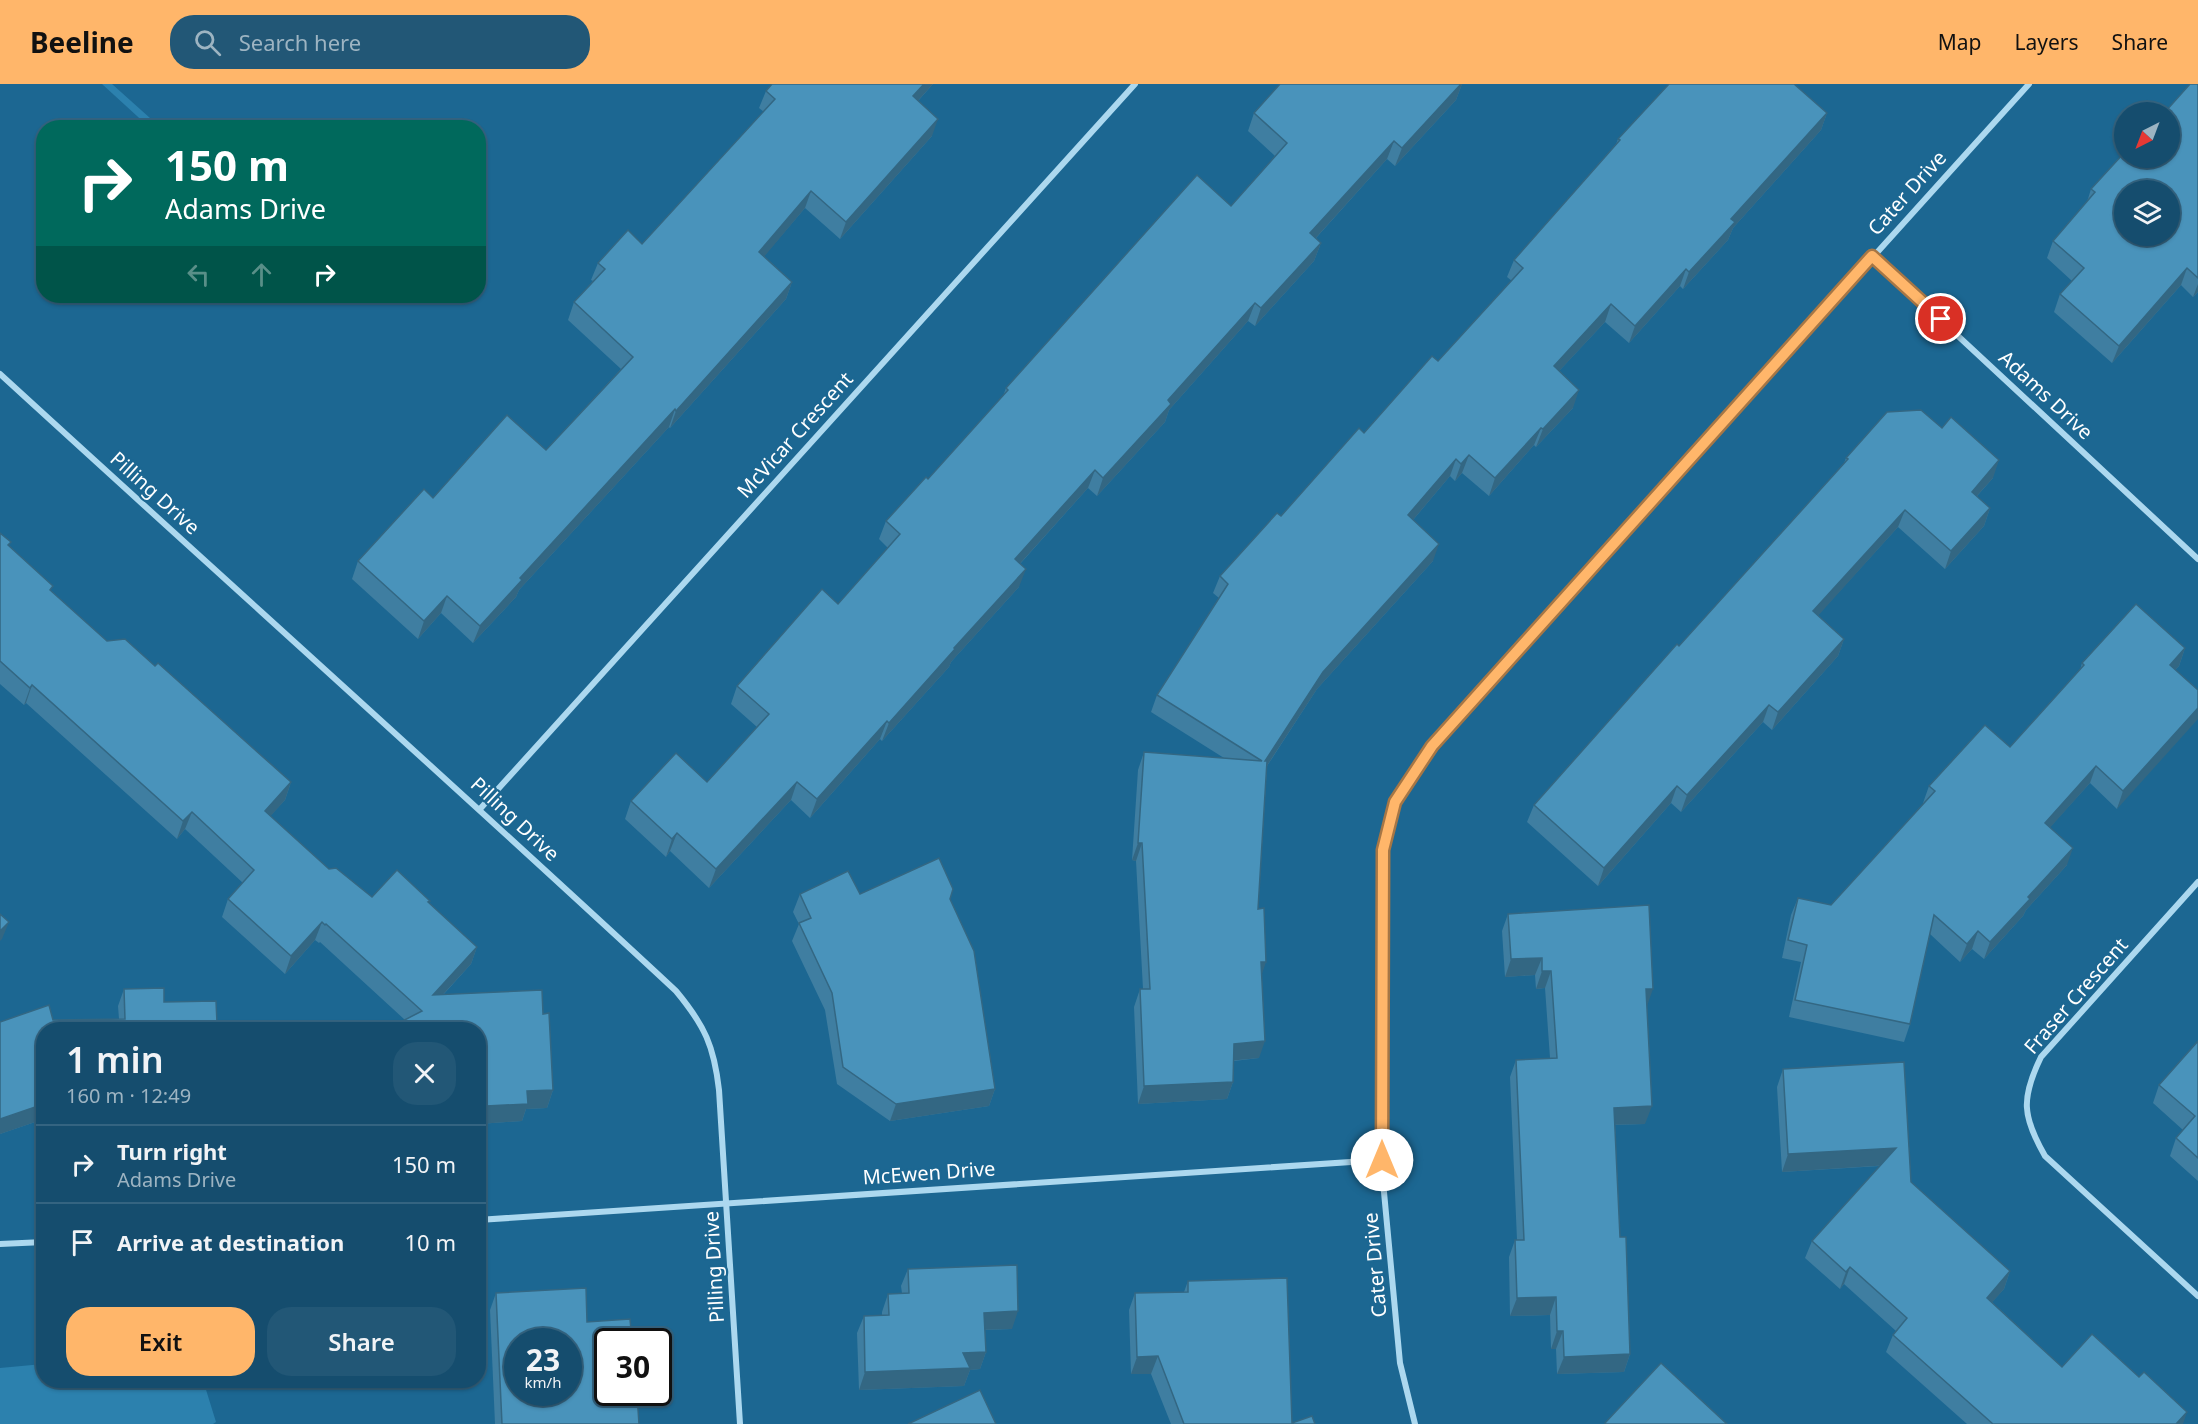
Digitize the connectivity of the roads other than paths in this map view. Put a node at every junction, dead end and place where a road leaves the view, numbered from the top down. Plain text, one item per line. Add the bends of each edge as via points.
1 (1135, 84) edge
2 (2029, 84) edge
3 (1872, 256) junction
4 (0, 374) edge
5 (2198, 559) edge
6 (480, 809) junction
7 (2198, 882) edge
8 (1382, 1160) junction
9 (727, 1203) junction
10 (486, 1219) edge
11 (36, 1242) edge
12 (0, 1244) edge
13 (2198, 1296) edge
14 (740, 1424) edge
15 (1415, 1424) edge

1 - 6 street, McVicar Crescent
2 - 3 street, Cater Drive
3 - 5 street, Adams Drive
3 - 8 street, Cater Drive via 1432,746 1395,802 1383,850
4 - 6 street, Pilling Drive
6 - 9 street, Pilling Drive via 676,991 693,1012 707,1035 716,1062
7 - 13 street, Fraser Crescent via 2041,1057 2030,1079 2026,1105 2031,1132 2044,1156
8 - 9 street, McEwen Drive
8 - 15 street, Cater Drive via 1400,1363
9 - 10 street, McEwen Drive
9 - 14 street, Pilling Drive
11 - 12 street

